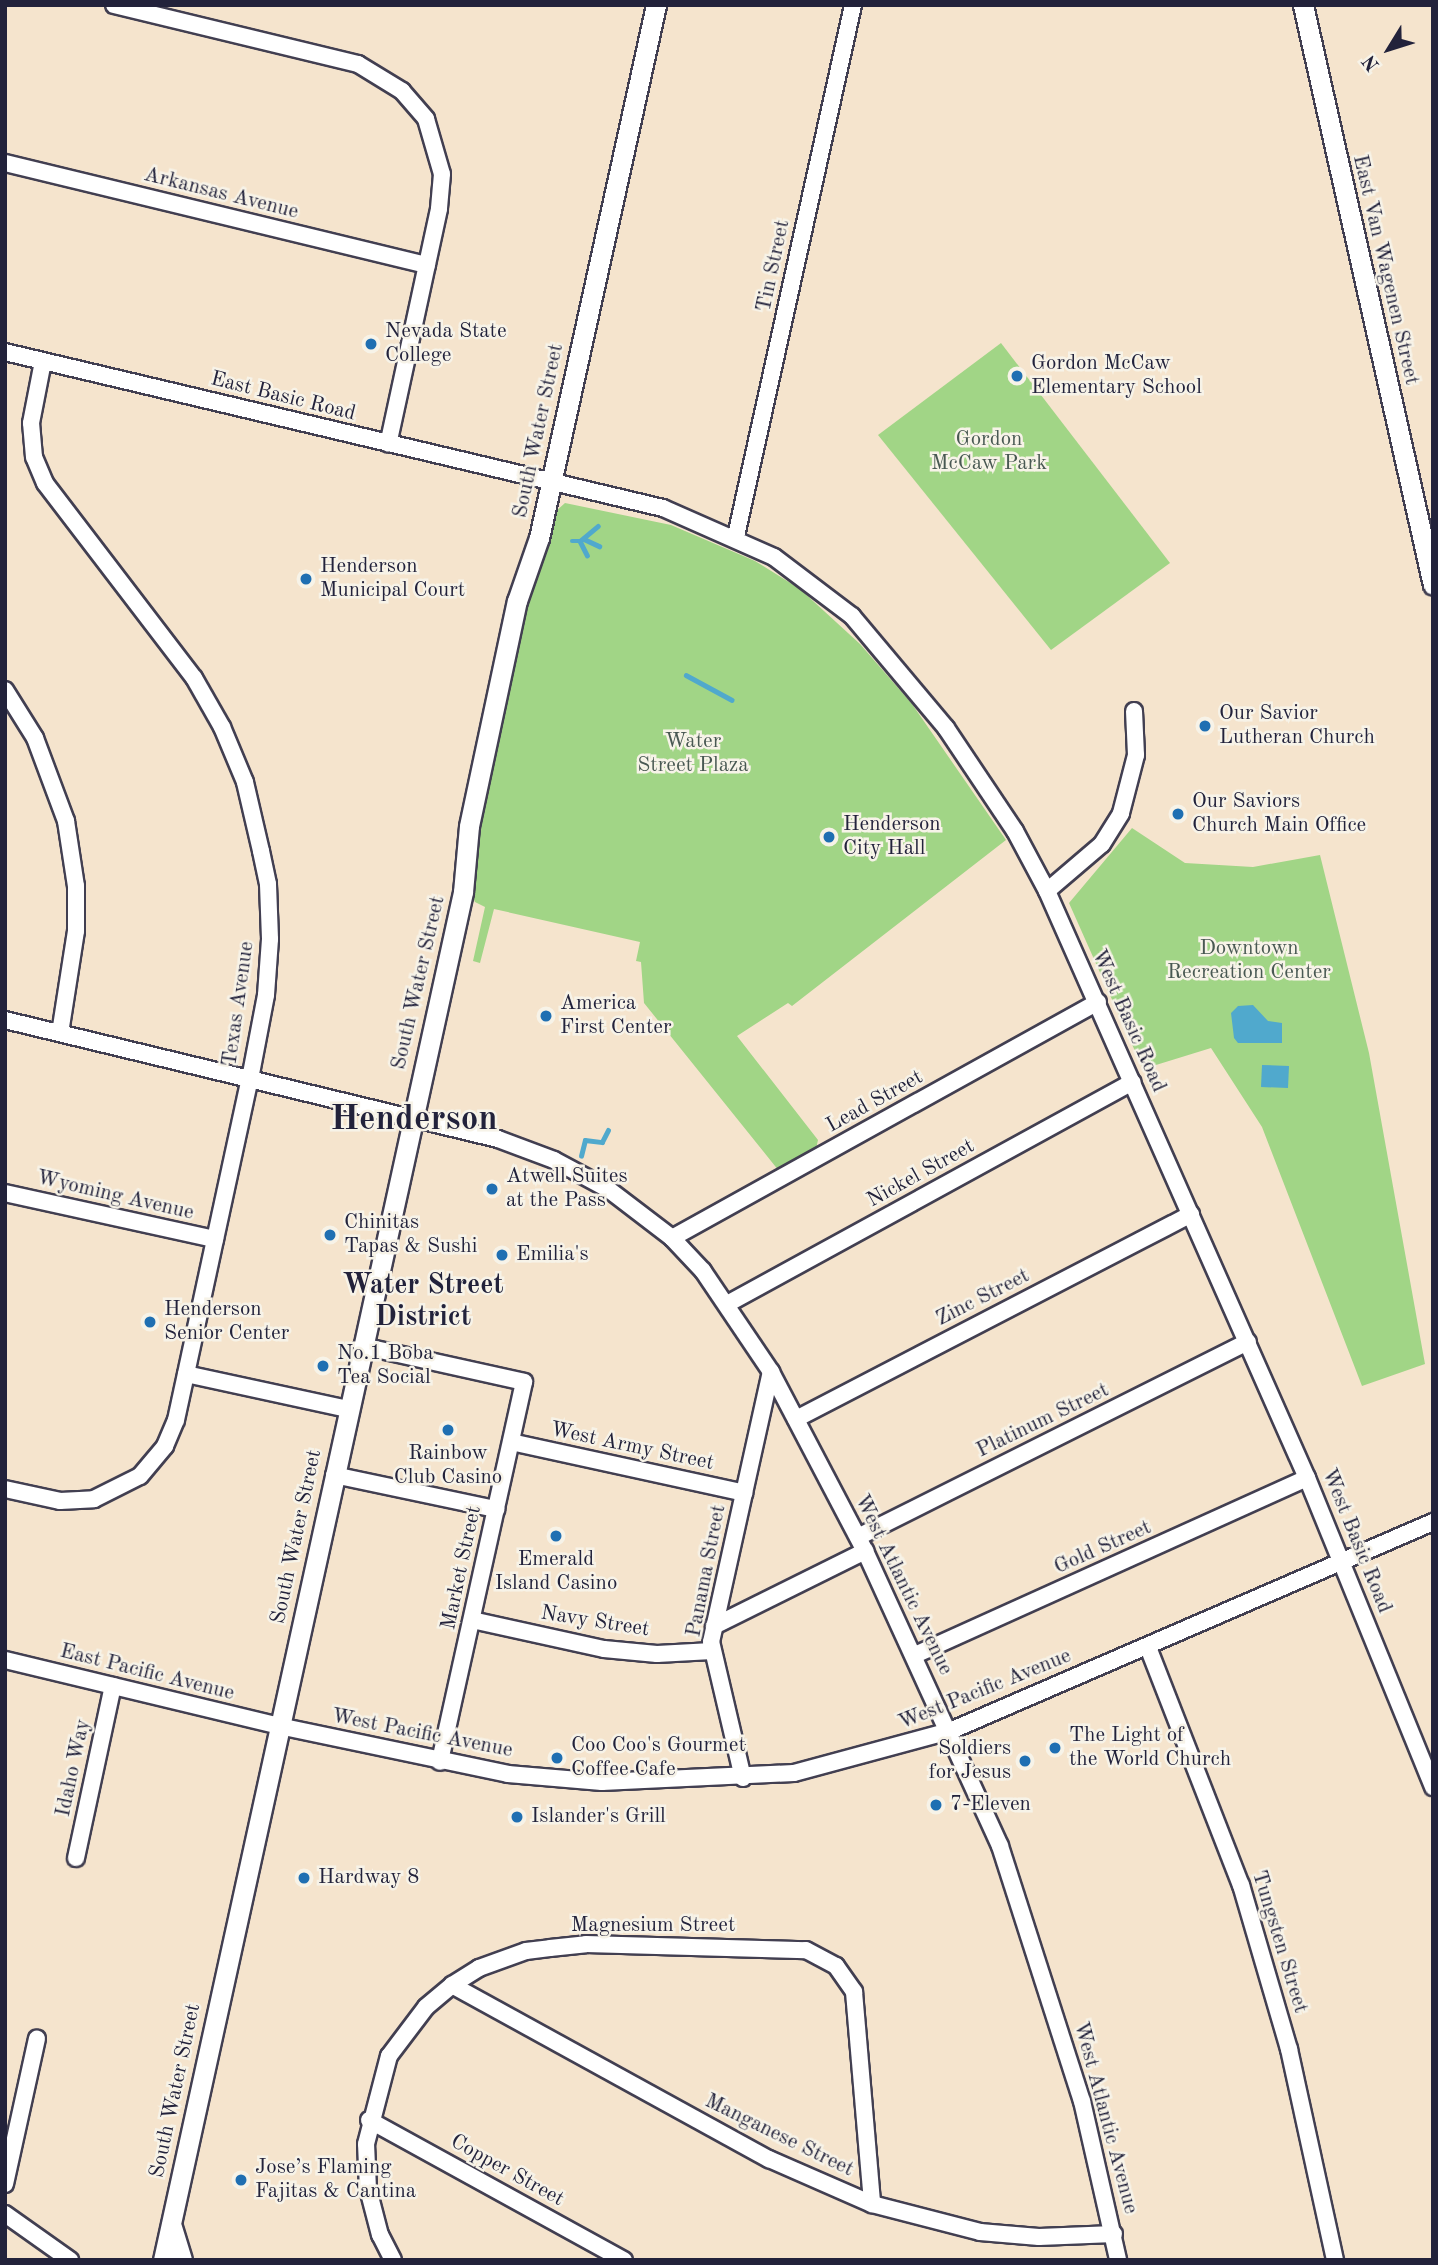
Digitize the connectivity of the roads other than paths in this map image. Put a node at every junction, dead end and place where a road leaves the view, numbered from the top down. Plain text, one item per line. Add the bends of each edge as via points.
1 (114, 5) edge
2 (656, 5) edge
3 (853, 5) edge
4 (1303, 5) edge
5 (5, 163) edge
6 (427, 265) junction
7 (5, 352) edge
8 (43, 361) junction
9 (388, 444) junction
10 (551, 482) junction
11 (736, 536) junction
12 (1433, 585) edge
13 (5, 690) edge
14 (1134, 712) dead end
15 (1046, 891) junction
16 (1098, 1002) junction
17 (5, 1020) edge
18 (60, 1033) junction
19 (250, 1079) junction
20 (1133, 1082) junction
21 (412, 1118) junction
22 (5, 1193) edge
23 (1191, 1213) junction
24 (672, 1238) junction
25 (215, 1239) junction
26 (729, 1303) junction
27 (1248, 1342) junction
28 (362, 1346) junction
29 (771, 1372) junction
30 (186, 1374) junction
31 (348, 1409) junction
32 (796, 1419) junction
33 (511, 1442) junction
34 (334, 1475) junction
35 (1307, 1478) junction
36 (5, 1489) edge
37 (744, 1493) junction
38 (496, 1509) junction
39 (1433, 1522) edge
40 (861, 1544) junction
41 (1342, 1562) junction
42 (472, 1620) junction
43 (714, 1626) junction
44 (1148, 1647) junction
45 (712, 1651) junction
46 (915, 1655) junction
47 (5, 1660) edge
48 (113, 1686) junction
49 (279, 1726) junction
50 (950, 1731) junction
51 (440, 1762) junction
52 (743, 1778) junction
53 (1433, 1787) edge
54 (76, 1858) dead end
55 (452, 1985) junction
56 (37, 2038) dead end
57 (369, 2120) junction
58 (5, 2184) edge
59 (872, 2204) junction
60 (5, 2214) edge
61 (171, 2224) junction
62 (1114, 2234) junction
63 (70, 2260) edge
64 (163, 2260) edge
65 (182, 2260) edge
66 (393, 2260) edge
67 (624, 2260) edge
68 (1118, 2260) edge
69 (1335, 2260) edge

1 - 6 street via 358,64 402,91 426,119 442,174
2 - 10 main road, South Water Street
3 - 11 street, Tin Street
4 - 12 main road, East Van Wagenen Street
5 - 6 street, Arkansas Avenue
6 - 9 street
7 - 8 street, East Basic Road
8 - 9 street, East Basic Road
8 - 19 street, Texas Avenue via 30,423 34,457 45,483 194,678 245,782 268,884 270,939 266,995
9 - 10 street, East Basic Road
10 - 11 street, West Basic Road via 663,508
10 - 21 main road, South Water Street via 511,628 469,826 463,892
11 - 15 street, West Basic Road via 825,592 897,664 984,785
13 - 18 street via 35,738 66,821 76,886 76,931
14 - 15 street via 1136,755 1121,813 1102,844
15 - 16 street, West Basic Road
16 - 20 street, West Basic Road
16 - 24 street, Lead Street
17 - 18 street, West Atlantic Avenue
18 - 19 street, West Atlantic Avenue
19 - 21 street, West Atlantic Avenue
19 - 25 street, Texas Avenue
20 - 23 street, West Basic Road
20 - 26 street, Nickel Street
21 - 24 street, West Atlantic Avenue via 498,1139 554,1160 608,1189
21 - 28 main road, South Water Street
22 - 25 street, Wyoming Avenue
23 - 27 street, West Basic Road
23 - 32 street, Zinc Street
24 - 26 street, West Atlantic Avenue
25 - 30 street, Texas Avenue
26 - 29 street, West Atlantic Avenue
27 - 35 street, West Basic Road
27 - 40 street, Platinum Street
28 - 31 main road, South Water Street
28 - 33 street, Market Street via 524,1382
29 - 32 street, West Atlantic Avenue
29 - 37 street, Panama Street
30 - 31 street
30 - 36 street, Texas Avenue via 165,1446 139,1476 94,1499 60,1501
31 - 34 main road, South Water Street
32 - 40 street, West Atlantic Avenue
33 - 37 street, West Army Street
33 - 38 street, Market Street
34 - 38 street
34 - 49 main road, South Water Street
35 - 41 street, West Basic Road
35 - 46 street, Gold Street
37 - 43 street, Panama Street
38 - 42 street, Market Street
39 - 41 street, West Pacific Avenue
40 - 43 street, Platinum Street
40 - 46 street, West Atlantic Avenue
41 - 44 street, West Pacific Avenue
41 - 53 street, West Basic Road
42 - 45 street, Navy Street via 604,1649 657,1654
42 - 51 street, Market Street
43 - 45 street, Panama Street
44 - 50 street, West Pacific Avenue
44 - 69 street, Tungsten Street via 1241,1885 1289,2049
45 - 52 street, Panama Street
46 - 50 street, West Atlantic Avenue
47 - 48 street, East Pacific Avenue
48 - 49 street, East Pacific Avenue
48 - 54 street, Idaho Way
49 - 51 street, West Pacific Avenue
49 - 61 main road, South Water Street
50 - 52 street, West Pacific Avenue via 794,1773
50 - 62 street, West Atlantic Avenue via 1000,1846 1035,1945 1082,2101
51 - 52 street, West Pacific Avenue via 508,1774 602,1782
55 - 57 street, Magnesium Street via 426,2007 390,2056
55 - 59 street, Manganese Street via 769,2159
55 - 59 street, Magnesium Street via 478,1968 526,1951 586,1944 806,1950 836,1966 854,1992
56 - 58 street
57 - 66 street, Magnesium Street via 368,2189 380,2235
57 - 67 street, Copper Street
59 - 62 street, Manganese Street via 980,2232 1039,2237
60 - 63 street
61 - 64 main road, South Water Street
61 - 65 main road
62 - 68 street, West Atlantic Avenue

